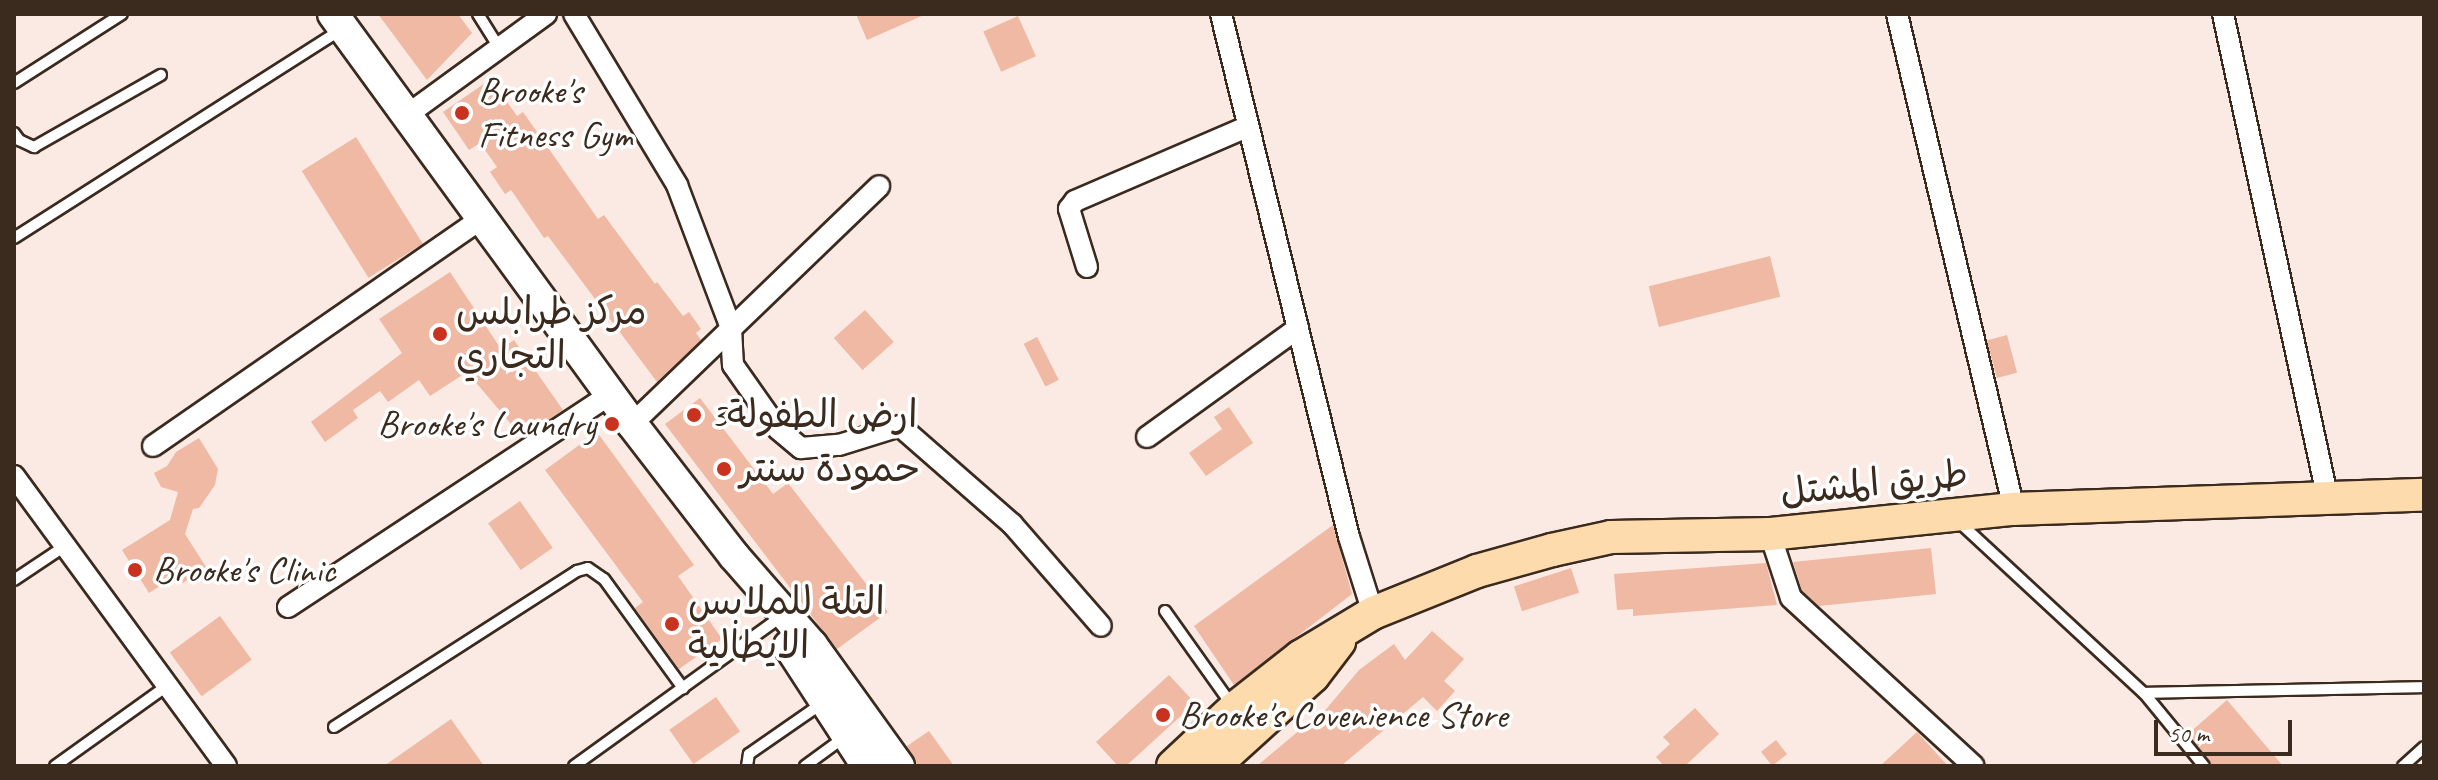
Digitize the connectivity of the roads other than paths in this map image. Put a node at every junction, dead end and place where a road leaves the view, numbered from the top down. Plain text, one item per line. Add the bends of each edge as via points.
1 (122, 14) edge
2 (478, 14) edge
3 (546, 14) edge
4 (574, 14) edge
5 (1221, 14) edge
6 (1897, 14) edge
7 (2223, 14) edge
8 (339, 21) edge
9 (499, 48) junction
10 (161, 75) dead end
11 (14, 83) edge
12 (407, 115) junction
13 (1247, 127) junction
14 (14, 133) edge
15 (879, 186) dead end
16 (481, 219) junction
17 (14, 238) edge
18 (1087, 267) dead end
19 (731, 328) junction
20 (1298, 328) junction
21 (611, 394) junction
22 (632, 424) junction
23 (1147, 437) dead end
24 (153, 446) dead end
25 (14, 476) edge
26 (2424, 495) edge
27 (2328, 499) junction
28 (2014, 509) junction
29 (1952, 515) junction
30 (1770, 534) junction
31 (65, 546) junction
32 (734, 556) junction
33 (14, 580) edge
34 (288, 607) dead end
35 (1165, 611) dead end
36 (1361, 621) junction
37 (774, 622) junction
38 (1101, 626) dead end
39 (168, 685) junction
40 (2424, 687) edge
41 (683, 688) junction
42 (2144, 693) junction
43 (825, 701) junction
44 (1235, 708) junction
45 (334, 727) dead end
46 (846, 736) junction
47 (2424, 747) edge
48 (55, 766) edge
49 (226, 766) edge
50 (574, 766) edge
51 (747, 766) edge
52 (805, 766) edge
53 (867, 766) edge
54 (899, 766) edge
55 (1173, 766) edge
56 (1214, 766) edge
57 (1974, 766) edge
58 (2204, 766) edge
59 (2403, 766) edge

1 - 11 lane
2 - 9 lane
3 - 9 street
4 - 19 street via 677,185
5 - 13 street
6 - 28 street
7 - 27 street
8 - 12 main road
8 - 17 lane
9 - 12 street
10 - 14 lane via 34,147
12 - 16 main road
13 - 18 street via 1075,201 1069,209
13 - 20 street
15 - 19 street
16 - 21 main road
16 - 24 street
19 - 22 street
19 - 38 street via 733,365 778,429 801,448 839,445 900,426 1012,524
20 - 23 street
20 - 36 street via 1349,537
21 - 22 main road
21 - 34 street
22 - 32 main road
25 - 31 street
26 - 27 main road, طريق المشتل
27 - 28 main road, طريق المشتل
28 - 29 main road, طريق المشتل
29 - 30 main road, طريق المشتل
29 - 42 lane
30 - 36 main road, طريق المشتل via 1611,537 1519,557
30 - 57 street via 1791,598
31 - 33 lane
31 - 39 street
32 - 37 main road
32 - 54 main road via 812,645
35 - 44 lane
36 - 44 main road, طريق المشتل via 1300,657
36 - 56 main road via 1313,676
37 - 41 lane
37 - 43 main road
39 - 48 lane
39 - 49 street
40 - 42 lane
41 - 45 lane via 604,579 588,568
41 - 50 lane
42 - 58 lane
43 - 46 main road
43 - 51 lane via 749,754
44 - 55 main road, طريق المشتل
46 - 52 lane
46 - 53 main road
47 - 59 lane

